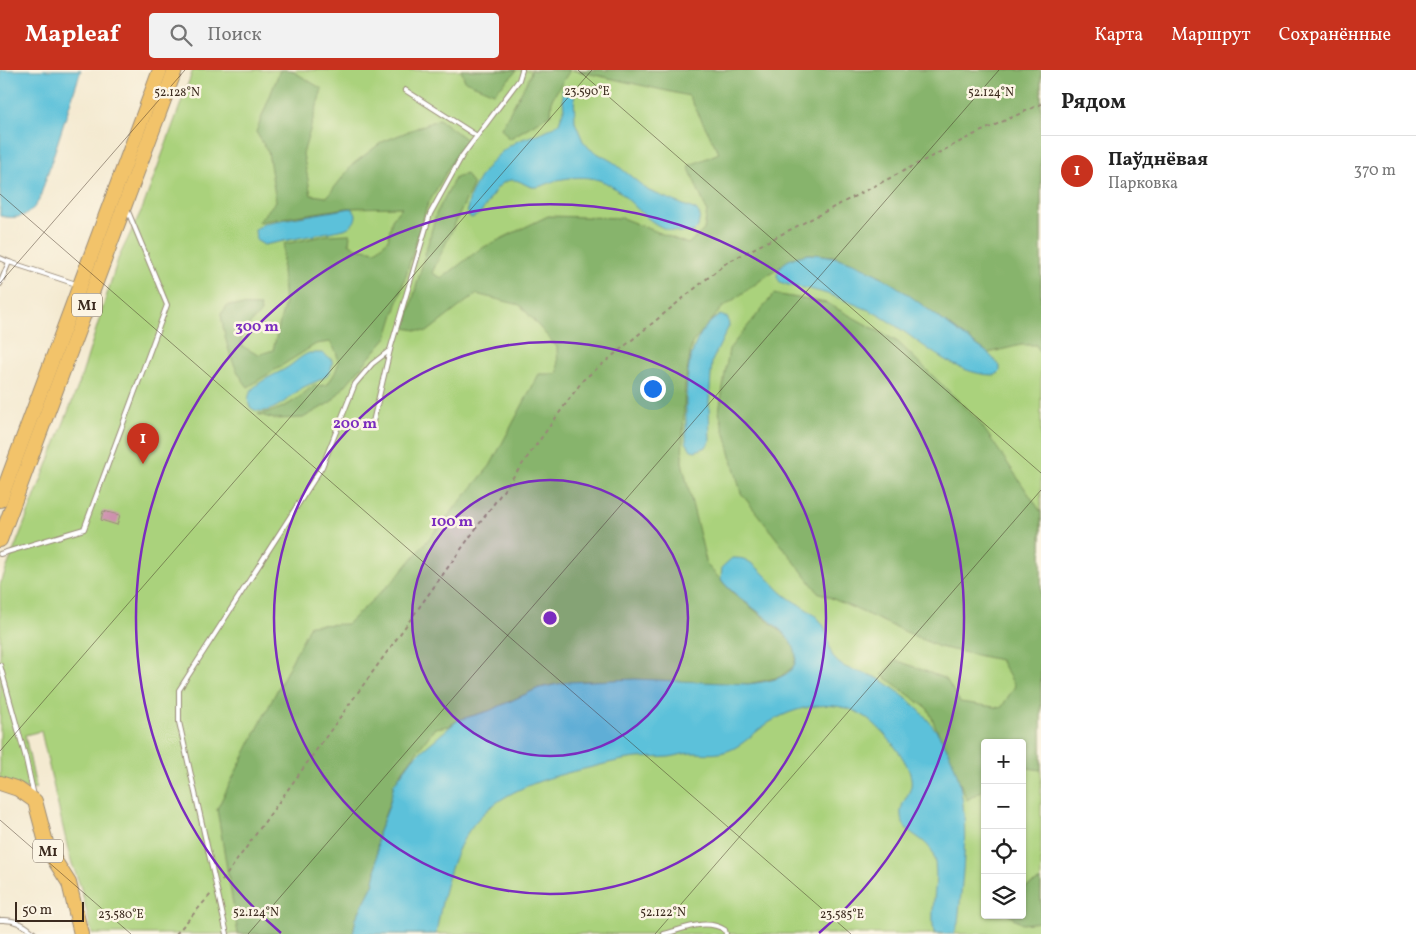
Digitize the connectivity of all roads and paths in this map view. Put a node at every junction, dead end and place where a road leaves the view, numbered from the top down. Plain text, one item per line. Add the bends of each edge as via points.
1 (160, 70) edge
2 (175, 70) edge
3 (522, 70) edge
4 (405, 90) dead end
5 (1041, 104) edge
6 (477, 136) junction
7 (125, 204) junction
8 (0, 258) edge
9 (9, 262) junction
10 (0, 284) edge
11 (80, 285) junction
12 (390, 350) junction
13 (373, 422) dead end
14 (0, 500) edge
15 (0, 540) edge
16 (0, 554) edge
17 (0, 665) edge
18 (0, 783) edge
19 (35, 801) junction
20 (217, 888) junction
21 (0, 920) edge
22 (35, 934) edge
23 (81, 934) edge
24 (176, 934) edge
25 (227, 934) edge
26 (664, 934) edge
27 (726, 934) edge

1 - 11 highway, М1
2 - 7 highway, М1
3 - 6 lane via 519,80
4 - 6 lane
5 - 20 path via 971,136 726,263 583,380
6 - 12 lane via 462,156 430,214
7 - 15 highway, М1
7 - 16 lane via 167,304 84,529
8 - 9 lane
9 - 10 lane
9 - 11 lane
11 - 14 highway, М1
12 - 13 lane
12 - 20 lane via 372,364 355,384 322,467 179,690 179,722
17 - 19 lane
18 - 19 highway via 18,789
19 - 23 highway, М1 via 48,850 69,883
20 - 24 path
20 - 25 lane
21 - 22 lane via 16,921
26 - 27 lane via 707,923 716,924

